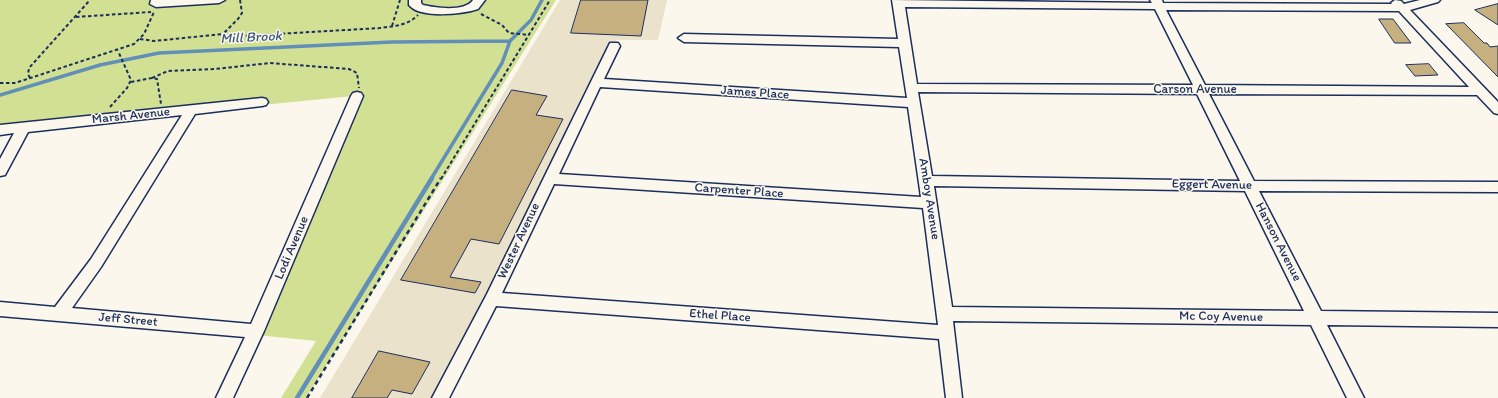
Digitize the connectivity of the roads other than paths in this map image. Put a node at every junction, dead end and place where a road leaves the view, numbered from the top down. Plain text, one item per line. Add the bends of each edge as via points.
1 (157, 0) edge
2 (219, 0) edge
3 (479, 0) edge
4 (1434, 0) edge
5 (898, 2) edge
6 (1158, 3) edge
7 (419, 4) edge
8 (1398, 4) edge
9 (684, 38) dead end
10 (904, 43) junction
11 (614, 46) dead end
12 (596, 83) junction
13 (911, 88) junction
14 (1201, 90) junction
15 (1488, 95) edge
16 (357, 96) road end
17 (262, 102) dead end
18 (914, 103) junction
19 (191, 109) junction
20 (1498, 110) edge
21 (24, 127) junction
22 (0, 130) edge
23 (0, 171) edge
24 (549, 179) junction
25 (926, 180) junction
26 (1249, 186) junction
27 (1498, 187) edge
28 (930, 203) junction
29 (492, 299) junction
30 (0, 309) edge
31 (59, 314) junction
32 (945, 314) junction
33 (1316, 318) junction
34 (1498, 320) edge
35 (256, 331) junction
36 (947, 333) junction
37 (224, 398) edge
38 (440, 398) edge
39 (954, 398) edge
40 (1356, 398) edge

1 - 2 street via 156,4
3 - 7 street via 471,9
4 - 8 street
5 - 6 street
5 - 10 street, Amboy Avenue
6 - 8 street
6 - 14 street, Hanson Avenue
8 - 15 street
9 - 10 street
10 - 13 street, Amboy Avenue
11 - 12 street, Wester Avenue
12 - 18 street, James Place
12 - 24 street, Wester Avenue
13 - 14 street, Carson Avenue
13 - 18 street, Amboy Avenue
14 - 15 street, Carson Avenue
14 - 26 street, Hanson Avenue
15 - 20 street
16 - 35 street, Lodi Avenue
17 - 19 street, Marsh Avenue
18 - 25 street, Amboy Avenue
19 - 21 street, Marsh Avenue
19 - 31 street via 96,263
21 - 22 street, Marsh Avenue
21 - 23 street
24 - 28 street, Carpenter Place
24 - 29 street, Wester Avenue
25 - 26 street, Eggert Avenue
25 - 28 street, Amboy Avenue
26 - 27 street, Eggert Avenue
26 - 33 street, Hanson Avenue
28 - 32 street, Amboy Avenue
29 - 36 street, Ethel Place
29 - 38 street, Wester Avenue
30 - 31 street, Jeff Street
31 - 35 street, Jeff Street
32 - 33 street, Mc Coy Avenue
32 - 36 street, Amboy Avenue
33 - 34 street, Mc Coy Avenue
33 - 40 street, Hanson Avenue
35 - 37 street, Lodi Avenue
36 - 39 street, Amboy Avenue

